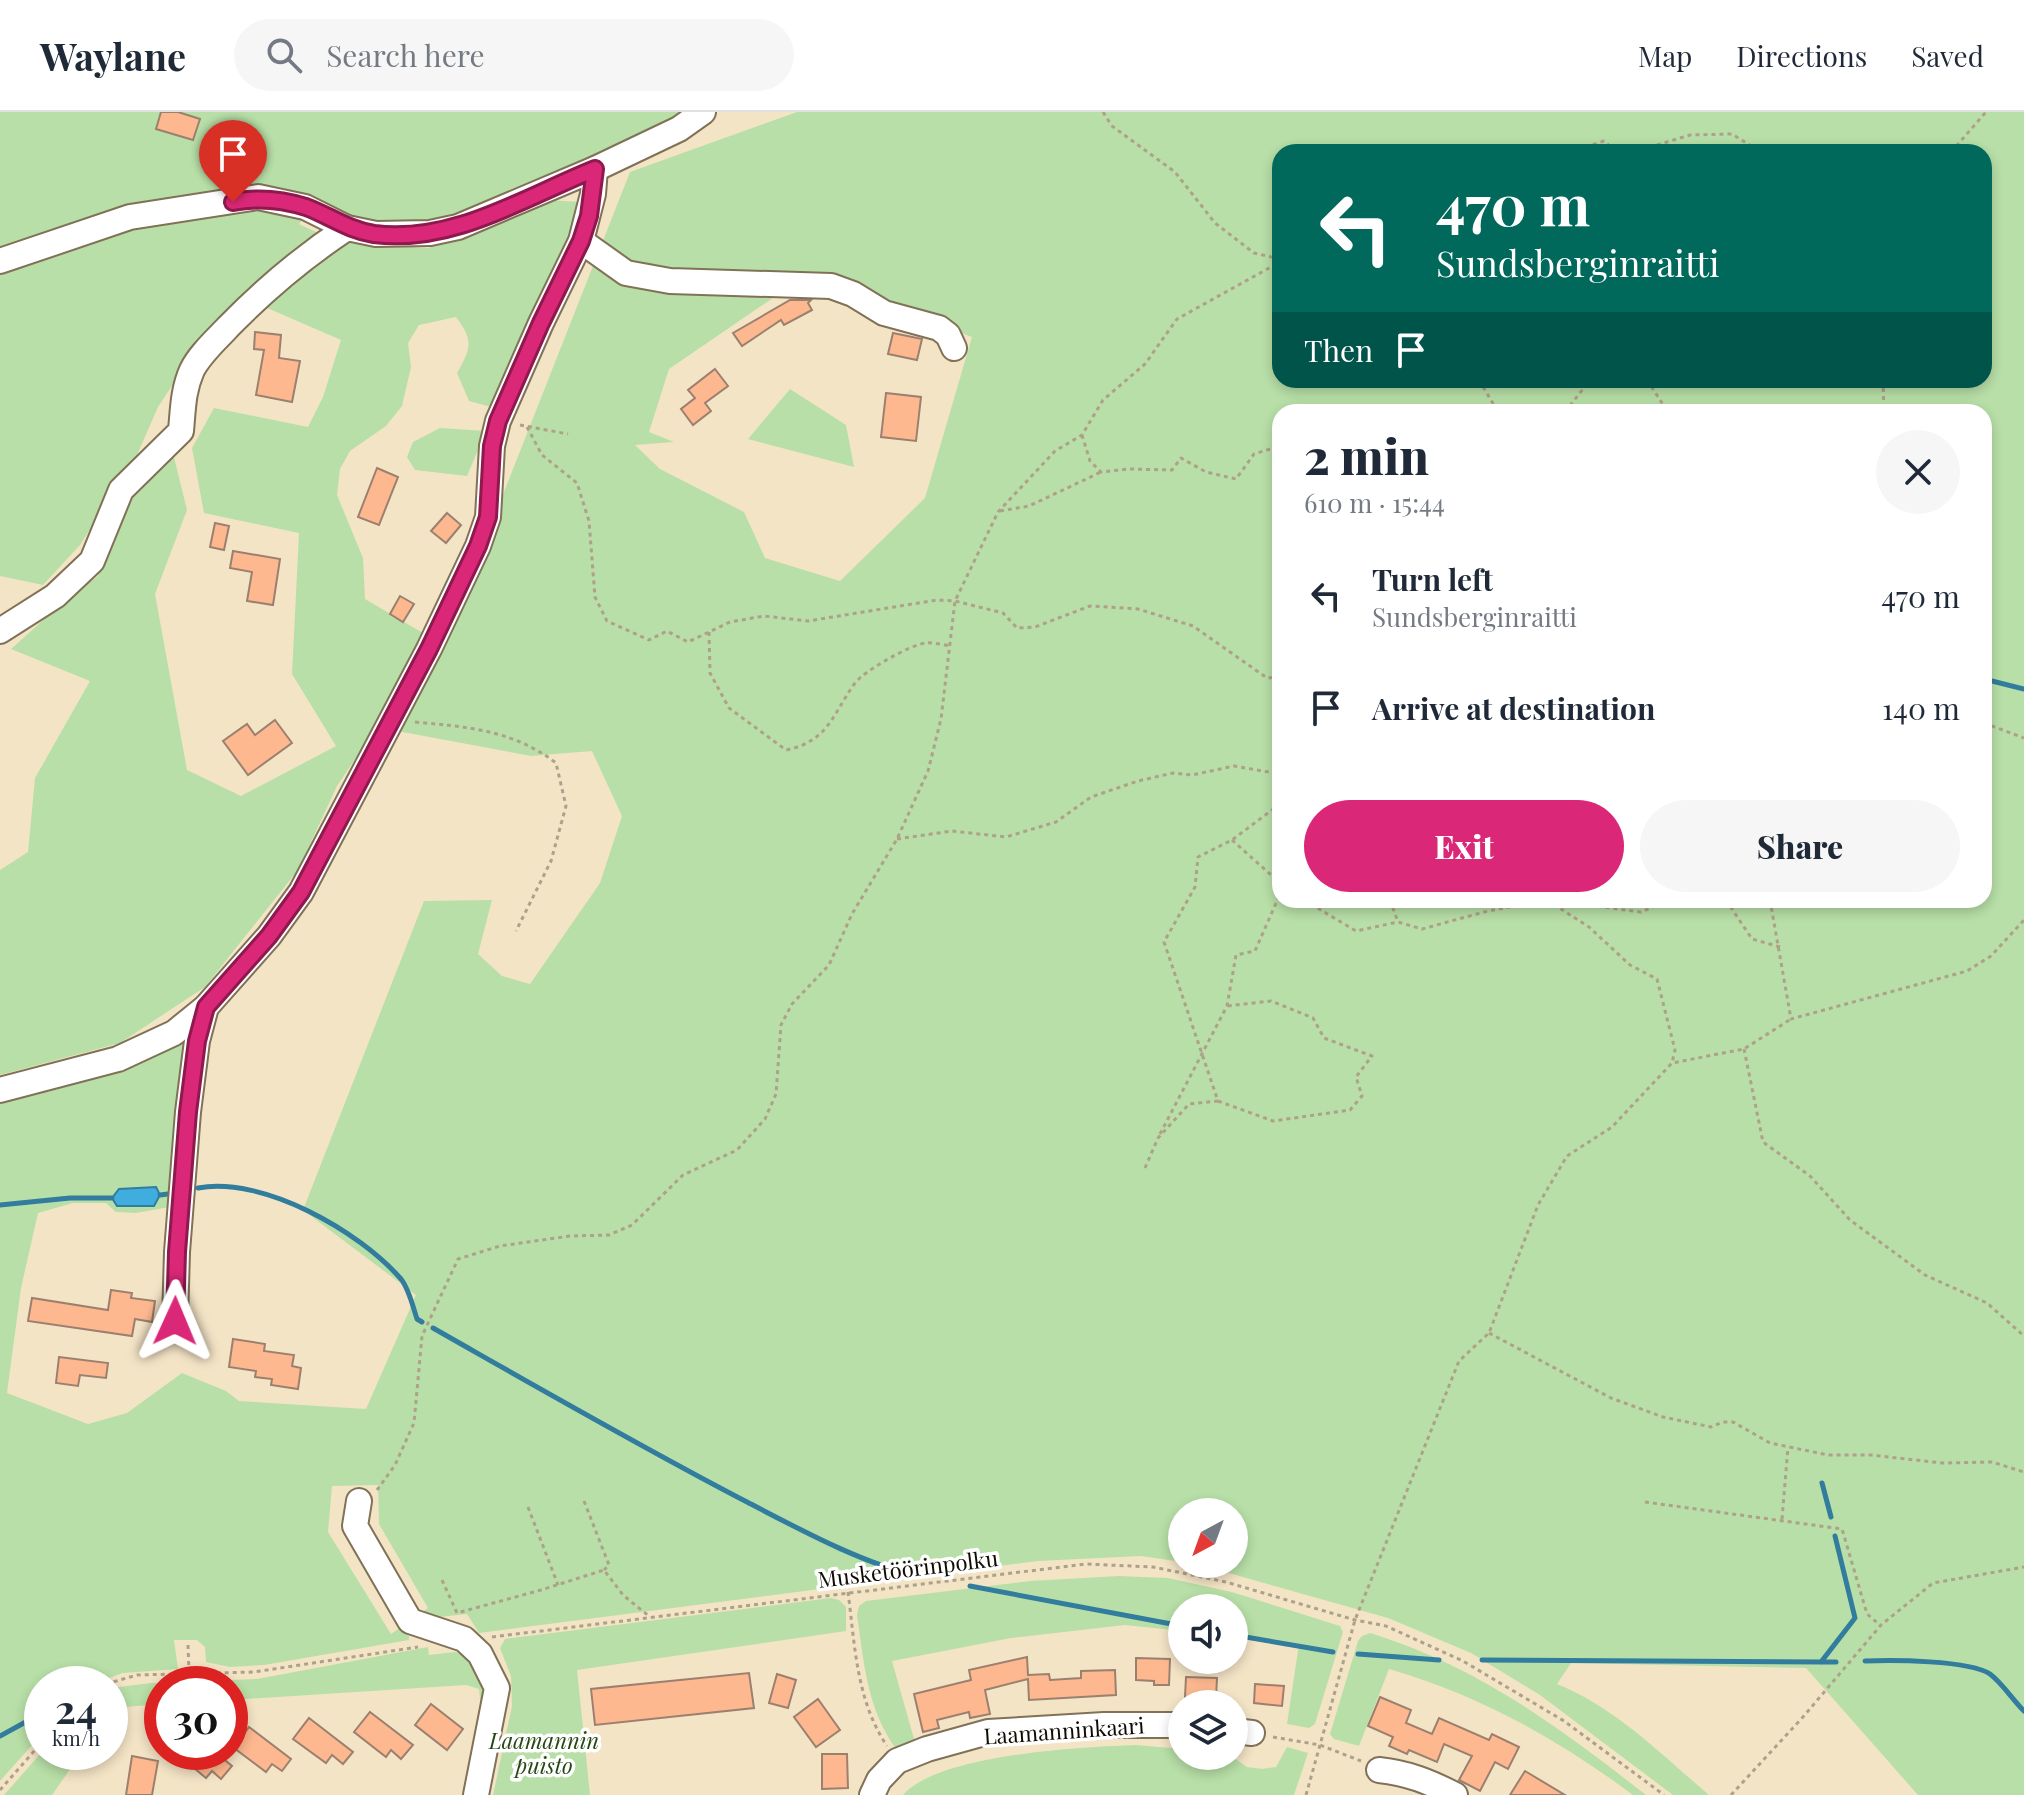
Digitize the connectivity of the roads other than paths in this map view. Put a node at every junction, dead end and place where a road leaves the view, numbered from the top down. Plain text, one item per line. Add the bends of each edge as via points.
1 (703, 112) edge
2 (595, 169) junction
3 (347, 228) junction
4 (581, 241) junction
5 (0, 261) edge
6 (954, 348) dead end
7 (0, 631) edge
8 (206, 1007) junction
9 (0, 1090) edge
10 (175, 1321) dead end
11 (359, 1501) road end
12 (1168, 1725) edge
13 (1379, 1770) road end
14 (476, 1795) edge
15 (872, 1795) edge
16 (1455, 1795) edge

1 - 2 street
2 - 3 street via 458,227 411,234
2 - 4 street
3 - 5 street via 305,207 258,197 130,217
3 - 7 street via 260,294 216,340 193,367 184,392 181,431 121,490 92,561 55,596
4 - 6 street via 626,273 670,281 831,286 884,313 939,328
4 - 8 street via 498,421 488,517 435,636 301,892
8 - 9 street via 174,1033 118,1059
8 - 10 street via 188,1112
11 - 14 street via 355,1526 410,1621 464,1639 480,1654 497,1688
12 - 15 street, Laamanninkaari via 988,1732 897,1761
13 - 16 street via 1423,1779

